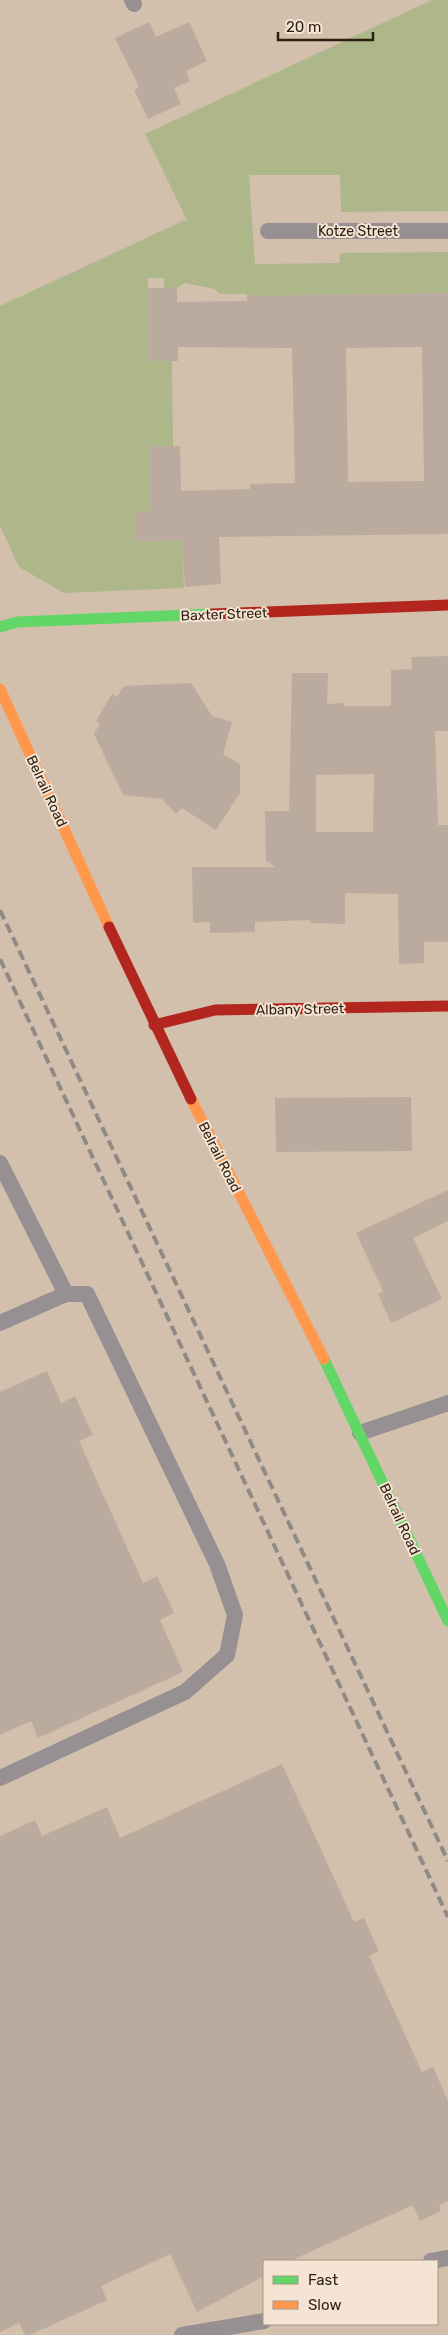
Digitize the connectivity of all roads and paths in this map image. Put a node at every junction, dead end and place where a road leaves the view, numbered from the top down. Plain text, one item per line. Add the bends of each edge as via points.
1 (268, 231) dead end
2 (448, 231) edge
3 (448, 605) edge
4 (0, 627) edge
5 (0, 689) edge
6 (448, 1006) edge
7 (154, 1025) junction
8 (0, 1163) edge
9 (66, 1294) junction
10 (0, 1323) edge
11 (448, 1403) edge
12 (360, 1433) junction
13 (448, 1621) edge
14 (0, 1778) edge
15 (263, 2321) edge
16 (182, 2335) edge

1 - 2 lane, Kotze Street
3 - 4 street, Baxter Street via 17,622
5 - 7 street, Belrail Road
6 - 7 street, Albany Street via 215,1010
7 - 12 street, Belrail Road via 302,1312
8 - 9 lane
9 - 10 lane
9 - 14 lane via 87,1294 217,1564 235,1615 228,1655 184,1692
11 - 12 lane
12 - 13 street, Belrail Road
15 - 16 lane

